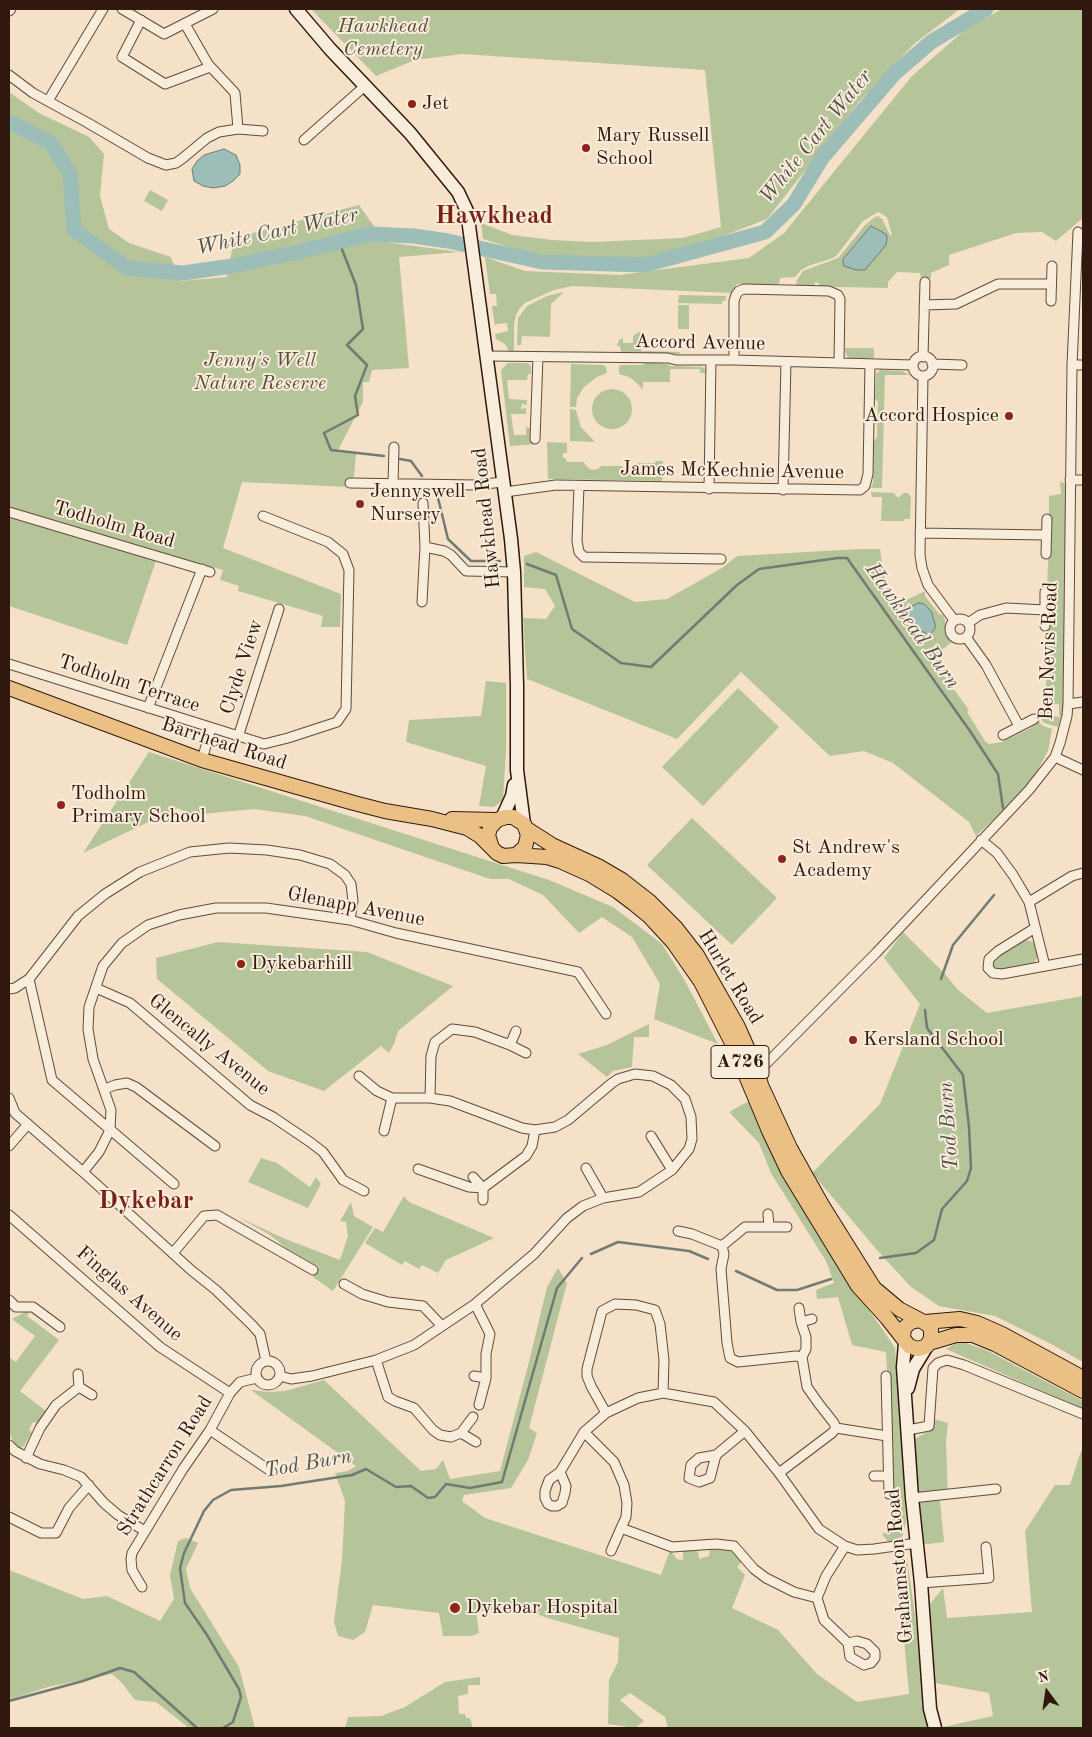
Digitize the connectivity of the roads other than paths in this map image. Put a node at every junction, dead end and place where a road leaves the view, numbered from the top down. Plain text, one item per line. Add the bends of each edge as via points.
1 (103, 9) edge
2 (122, 9) edge
3 (213, 9) edge
4 (296, 9) edge
5 (195, 13) edge
6 (141, 20) junction
7 (185, 24) junction
8 (210, 67) junction
9 (9, 75) edge
10 (366, 85) junction
11 (48, 101) junction
12 (238, 129) junction
13 (263, 131) dead end
14 (304, 140) dead end
15 (1078, 232) dead end
16 (1052, 266) dead end
17 (1079, 278) edge
18 (924, 282) dead end
19 (1051, 284) junction
20 (1051, 301) dead end
21 (924, 305) junction
22 (487, 356) junction
23 (538, 357) junction
24 (923, 357) junction
25 (711, 360) junction
26 (734, 360) junction
27 (786, 362) junction
28 (839, 364) junction
29 (870, 364) junction
30 (932, 364) junction
31 (962, 364) dead end
32 (913, 365) junction
33 (1072, 365) junction
34 (1083, 365) edge
35 (923, 376) junction
36 (535, 439) dead end
37 (394, 447) dead end
38 (1070, 480) junction
39 (1083, 480) edge
40 (350, 483) dead end
41 (393, 484) junction
42 (579, 486) junction
43 (504, 487) junction
44 (709, 488) junction
45 (783, 490) junction
46 (423, 503) dead end
47 (9, 512) edge
48 (263, 516) dead end
49 (1047, 519) dead end
50 (920, 533) junction
51 (1046, 535) junction
52 (426, 547) junction
53 (1046, 554) dead end
54 (722, 559) dead end
55 (514, 572) junction
56 (1045, 592) dead end
57 (422, 602) dead end
58 (279, 608) dead end
59 (1045, 610) junction
60 (954, 620) junction
61 (968, 623) junction
62 (1045, 626) dead end
63 (966, 637) junction
64 (9, 664) edge
65 (9, 688) edge
66 (1083, 702) edge
67 (1068, 704) junction
68 (148, 708) junction
69 (1034, 719) dead end
70 (1019, 726) junction
71 (211, 728) junction
72 (1003, 735) dead end
73 (238, 736) junction
74 (1055, 757) junction
75 (202, 760) junction
76 (517, 770) junction
77 (1083, 770) edge
78 (432, 819) junction
79 (499, 819) junction
80 (525, 826) junction
81 (982, 840) junction
82 (492, 848) junction
83 (516, 855) junction
84 (1083, 873) edge
85 (1029, 902) junction
86 (350, 920) junction
87 (1035, 928) junction
88 (1083, 959) edge
89 (1045, 966) junction
90 (28, 979) junction
91 (96, 988) junction
92 (9, 990) edge
93 (606, 1014) dead end
94 (516, 1031) dead end
95 (510, 1045) junction
96 (526, 1053) dead end
97 (758, 1072) junction
98 (358, 1076) dead end
99 (105, 1089) junction
100 (9, 1098) edge
101 (392, 1098) junction
102 (430, 1098) junction
103 (12, 1113) edge
104 (28, 1124) junction
105 (110, 1130) junction
106 (535, 1130) junction
107 (384, 1131) dead end
108 (652, 1136) dead end
109 (9, 1146) edge
110 (215, 1146) dead end
111 (586, 1168) dead end
112 (418, 1169) dead end
113 (672, 1170) junction
114 (83, 1172) junction
115 (473, 1177) dead end
116 (174, 1184) dead end
117 (483, 1188) junction
118 (364, 1191) dead end
119 (603, 1198) junction
120 (483, 1200) dead end
121 (768, 1214) dead end
122 (9, 1215) edge
123 (769, 1227) junction
124 (787, 1227) dead end
125 (678, 1231) dead end
126 (722, 1246) junction
127 (173, 1252) junction
128 (312, 1270) dead end
129 (344, 1284) dead end
130 (9, 1300) edge
131 (475, 1304) junction
132 (799, 1308) dead end
133 (812, 1319) dead end
134 (923, 1321) junction
135 (801, 1322) junction
136 (442, 1326) junction
137 (60, 1327) dead end
138 (904, 1340) junction
139 (928, 1344) junction
140 (802, 1357) junction
141 (376, 1360) junction
142 (266, 1361) junction
143 (78, 1374) dead end
144 (280, 1376) junction
145 (474, 1376) dead end
146 (886, 1376) dead end
147 (257, 1378) junction
148 (486, 1378) junction
149 (1083, 1378) edge
150 (79, 1387) junction
151 (1083, 1391) edge
152 (663, 1393) junction
153 (230, 1394) junction
154 (92, 1395) dead end
155 (906, 1400) junction
156 (479, 1404) dead end
157 (606, 1413) junction
158 (1083, 1414) edge
159 (473, 1417) dead end
160 (836, 1428) junction
161 (210, 1430) junction
162 (908, 1430) junction
163 (745, 1431) junction
164 (584, 1432) junction
165 (461, 1433) junction
166 (887, 1436) junction
167 (476, 1442) dead end
168 (9, 1445) edge
169 (716, 1456) dead end
170 (26, 1458) junction
171 (272, 1472) dead end
172 (560, 1472) dead end
173 (779, 1473) junction
174 (874, 1476) dead end
175 (888, 1476) junction
176 (89, 1485) junction
177 (996, 1489) dead end
178 (890, 1494) dead end
179 (912, 1498) junction
180 (9, 1517) edge
181 (621, 1528) junction
182 (145, 1530) junction
183 (917, 1543) junction
184 (845, 1546) junction
185 (986, 1548) dead end
186 (611, 1551) dead end
187 (921, 1583) junction
188 (142, 1586) dead end
189 (817, 1598) junction
190 (848, 1642) dead end
191 (935, 1728) edge

1 - 11 street
2 - 6 street
3 - 5 street
4 - 10 street
5 - 7 street
6 - 7 street via 164,34
6 - 8 street via 122,57 165,84
7 - 8 street
8 - 12 street via 235,93
9 - 11 street
10 - 14 street
10 - 22 street, Hawkhead Road via 410,133 464,202
11 - 12 street via 166,165 176,163 219,132
12 - 13 street
15 - 17 street, Ben Nevis Road
16 - 19 street
17 - 33 street, Ben Nevis Road
18 - 21 street
19 - 20 street
19 - 21 street via 998,284 956,304
21 - 24 street
22 - 23 street, Accord Avenue
22 - 43 street, Hawkhead Road
23 - 25 street, Accord Avenue
23 - 36 street
24 - 30 street
24 - 32 street via 917,358
25 - 26 street, Accord Avenue
25 - 44 street
26 - 27 street, Accord Avenue
26 - 28 street via 734,301 739,291 830,291 840,299
27 - 28 street, Accord Avenue
27 - 45 street
28 - 29 street, Accord Avenue
29 - 32 street, Accord Avenue
29 - 45 street, James McKechnie Avenue via 866,486 860,490
30 - 31 street
30 - 35 street via 929,374
32 - 35 street via 914,371
33 - 34 street
33 - 38 street, Ben Nevis Road
35 - 50 street
37 - 41 street
38 - 39 street
38 - 67 street, Ben Nevis Road
40 - 41 street, James McKechnie Avenue
41 - 43 street, James McKechnie Avenue
42 - 43 street, James McKechnie Avenue
42 - 44 street, James McKechnie Avenue
42 - 54 street via 577,541 584,557
43 - 55 street, Hawkhead Road
44 - 45 street, James McKechnie Avenue
46 - 52 street
47 - 68 street, Todholm Road via 206,570
48 - 73 street, Todholm Terrace via 328,542 343,554 349,570 346,709 337,722 264,744
49 - 51 street
50 - 51 street
50 - 60 street via 920,555 928,585
51 - 53 street
52 - 55 street via 444,551 466,571
52 - 57 street
55 - 76 street, Hawkhead Road
56 - 59 street
58 - 73 street, Clyde View
59 - 61 street via 1006,608 980,615
59 - 62 street
60 - 61 street via 962,618
60 - 63 street via 950,627 951,635 958,639
61 - 63 street via 970,630
63 - 70 street via 986,665
64 - 68 street, Todholm Terrace
65 - 75 main road, Barrhead Road
66 - 67 street
67 - 74 street, Ben Nevis Road
68 - 71 street, Todholm Terrace
69 - 70 street
70 - 72 street
71 - 73 street, Todholm Terrace
71 - 75 street
74 - 77 street
74 - 81 street, Ben Nevis Road via 1030,790
75 - 78 main road, Barrhead Road via 385,811
76 - 79 street, Hawkhead Road via 512,796
76 - 80 street, Hawkhead Road
78 - 79 main road, Barrhead Road
78 - 82 main road, Barrhead Road via 467,828
79 - 80 main road via 513,817
79 - 82 main road via 488,835
80 - 83 main road via 528,842
80 - 97 main road, Hurlet Road / A726 via 552,845 622,880 676,928 710,975
81 - 85 street via 997,853
81 - 97 street, Ben Nevis Road
82 - 83 main road via 503,856
83 - 138 main road, Hurlet Road / A726 via 548,857 589,874 617,890 649,916 673,942 701,982 734,1047 769,1131 811,1210 858,1286
84 - 85 street via 1072,876
85 - 87 street
86 - 90 street via 351,884 330,864 267,850 229,848 190,852 140,872 105,894 78,916
86 - 91 street, Glenapp Avenue via 266,908 216,908 179,915 148,925 122,943 103,966
86 - 93 street, Glenapp Avenue via 578,972
87 - 89 street
87 - 89 street via 998,951 989,959 988,968 993,973 1002,974
88 - 89 street
90 - 92 street
90 - 105 street via 52,1080
91 - 99 street, Glenapp Avenue via 89,1006 88,1029 93,1059
91 - 118 street, Glencally Avenue via 130,1003 250,1105 323,1152 343,1180
94 - 95 street
95 - 96 street
95 - 102 street via 475,1032 452,1029 443,1034 435,1042 431,1056
97 - 134 main road, Hurlet Road / A726 via 761,1085 808,1182 874,1288 899,1309
98 - 101 street
99 - 105 street, Glenapp Avenue
99 - 110 street via 127,1083 136,1087
100 - 103 street
101 - 102 street
101 - 107 street
102 - 106 street
103 - 104 street
104 - 109 street
104 - 114 street
105 - 114 street, Glenapp Avenue via 99,1152
105 - 116 street
106 - 113 street via 555,1127 568,1120 618,1079 635,1074 653,1076 671,1085 684,1099 691,1117 689,1149
106 - 117 street via 526,1156
108 - 113 street
111 - 119 street
112 - 117 street via 469,1187
113 - 119 street via 639,1192
114 - 127 street
115 - 117 street
117 - 120 street
119 - 131 street via 583,1206 567,1218 534,1254
121 - 123 street
122 - 153 street, Finglas Avenue via 160,1347
123 - 124 street
123 - 126 street via 744,1227
125 - 126 street
126 - 140 street via 721,1269 730,1358 738,1362
127 - 128 street via 204,1216 217,1215
127 - 142 street via 256,1329
129 - 136 street via 388,1302 423,1306
130 - 137 street via 16,1307 33,1307
131 - 136 street
131 - 148 street via 490,1334
132 - 135 street
133 - 135 street
134 - 138 main road via 907,1324
134 - 139 main road via 932,1333
134 - 149 main road via 951,1319 977,1323
135 - 140 street via 806,1337
136 - 141 street via 414,1345
138 - 139 main road via 918,1349
138 - 155 street, Grahamston Road
139 - 151 main road via 956,1335 973,1335
139 - 155 street, Grahamston Road via 913,1369
140 - 160 street via 807,1387
141 - 144 street via 312,1376 291,1379
141 - 165 street via 388,1397 414,1408 440,1435 451,1438
142 - 144 street via 277,1364
142 - 147 street via 258,1365
143 - 150 street
144 - 147 street via 275,1383 267,1385
145 - 148 street
146 - 166 street
147 - 153 street, Strathcarron Road via 240,1382
148 - 156 street
150 - 154 street
150 - 170 street via 56,1405 40,1428
152 - 157 street via 638,1398
152 - 157 street via 664,1360 655,1310 615,1304 602,1311 587,1369 591,1386
152 - 163 street via 714,1402
153 - 161 street, Strathcarron Road
155 - 162 street, Grahamston Road
157 - 164 street
158 - 162 street via 947,1360 933,1368 929,1426
159 - 165 street
160 - 166 street
160 - 173 street
161 - 171 street
161 - 182 street, Strathcarron Road
162 - 179 street, Grahamston Road
163 - 169 street
163 - 173 street
164 - 172 street
164 - 181 street via 614,1462 624,1484 627,1503
165 - 167 street
166 - 175 street
168 - 170 street
170 - 176 street via 81,1477
173 - 184 street via 819,1529
174 - 175 street
175 - 178 street
176 - 180 street via 69,1508 56,1534 41,1533
176 - 182 street via 118,1515
177 - 179 street
179 - 183 street, Grahamston Road
181 - 186 street
181 - 189 street via 672,1547 734,1546 766,1578 794,1592
182 - 188 street, Strathcarron Road via 131,1558 133,1574
183 - 184 street via 874,1550
183 - 187 street, Grahamston Road
184 - 189 street via 826,1576
185 - 187 street via 989,1578
187 - 191 street, Grahamston Road via 929,1699
189 - 190 street via 824,1620

